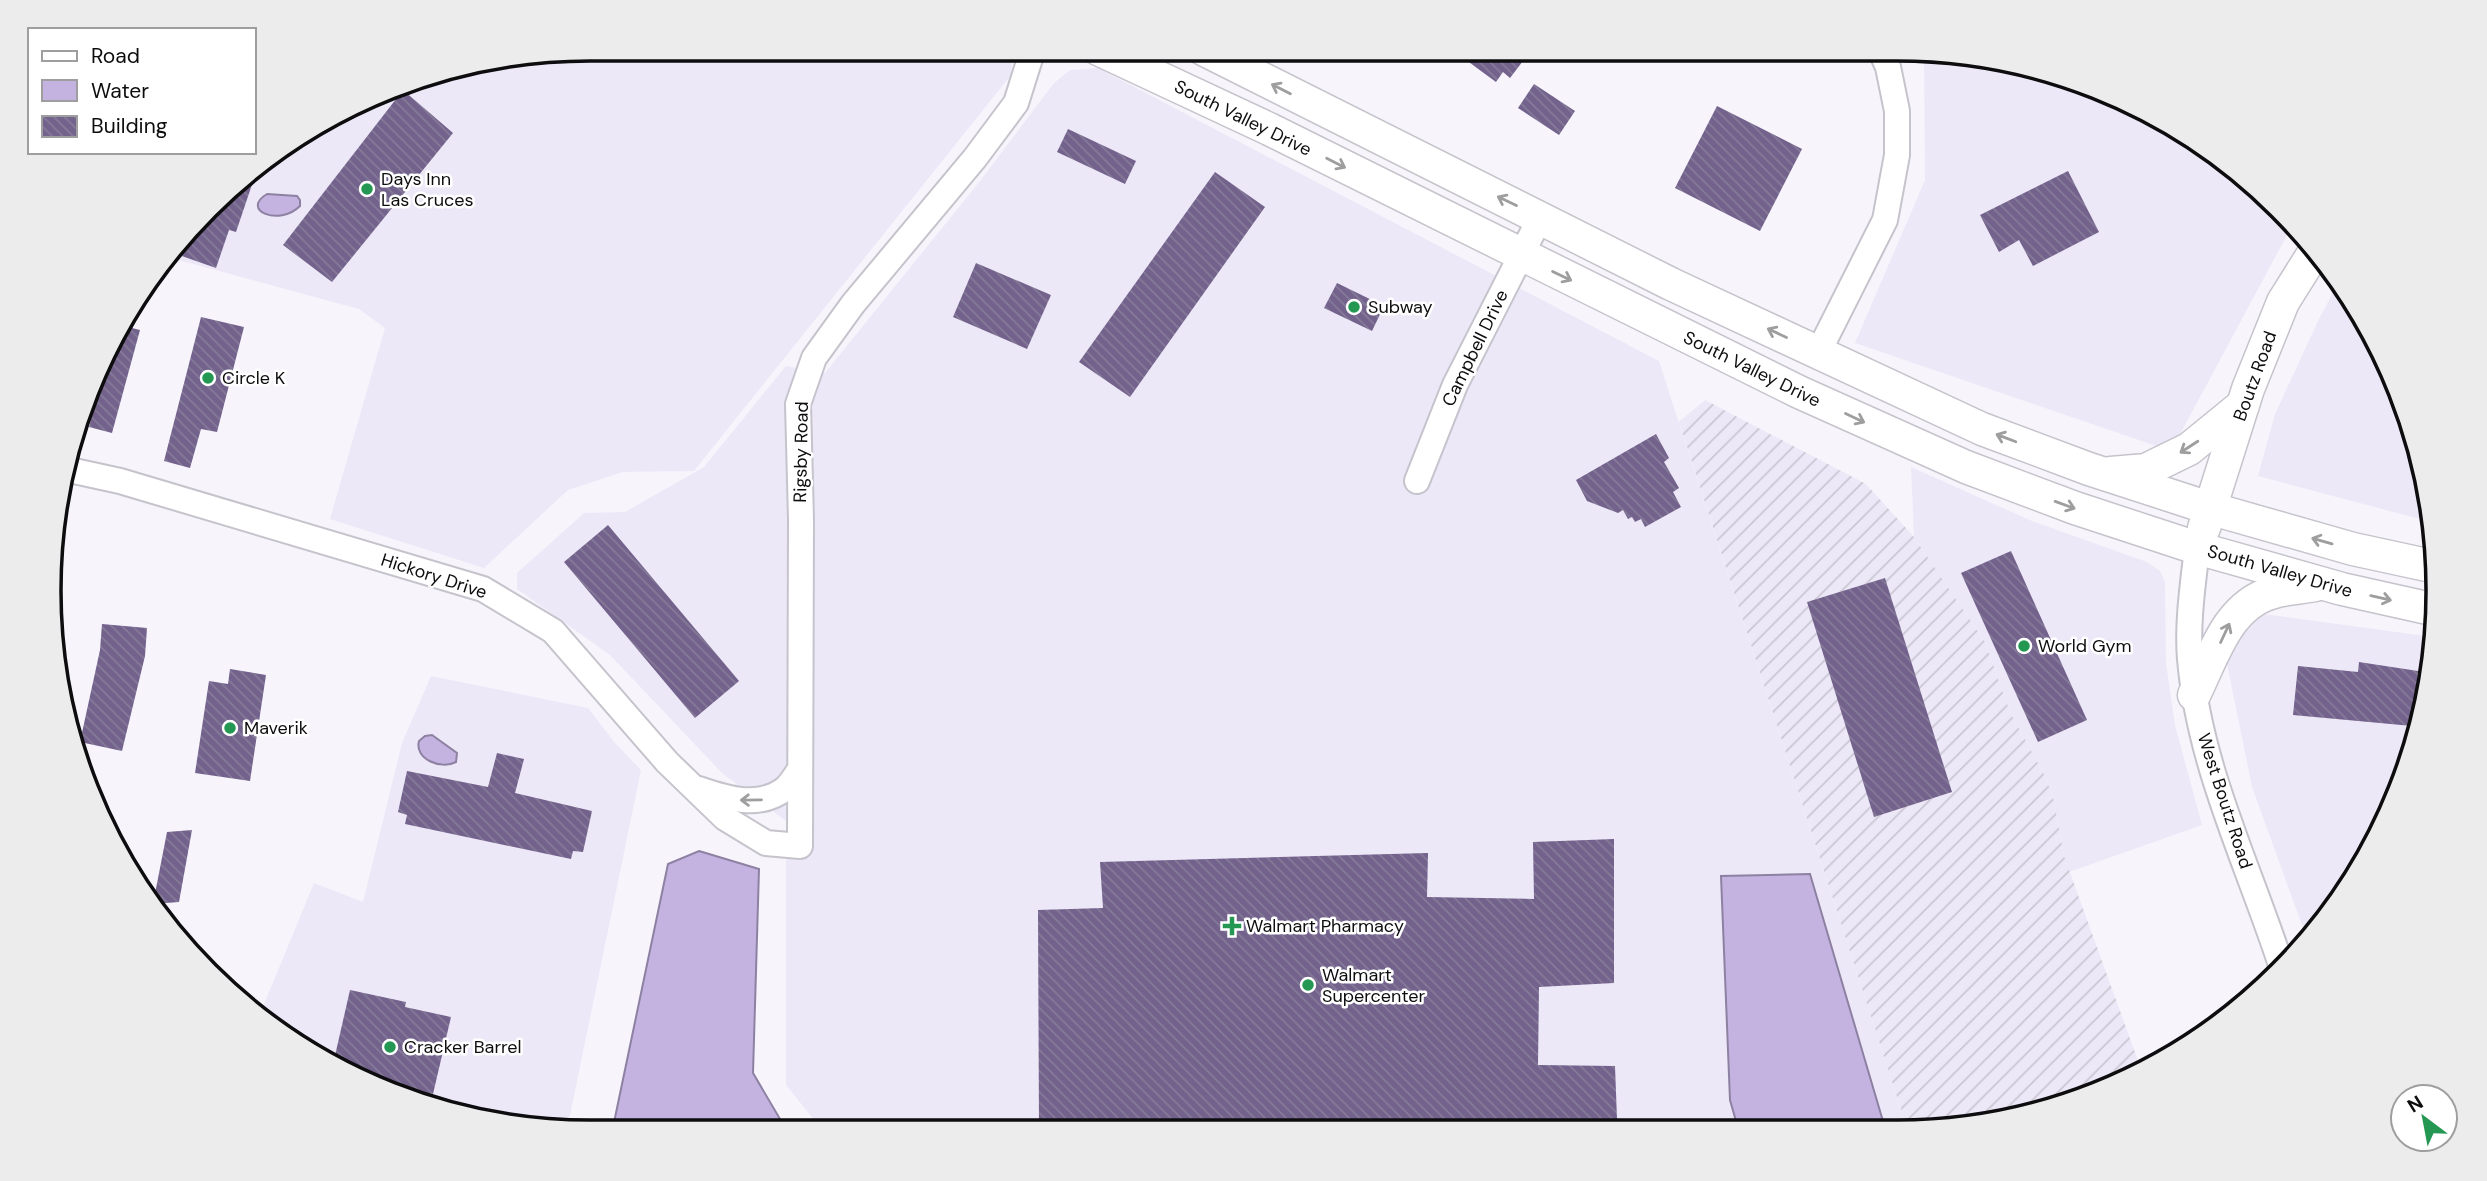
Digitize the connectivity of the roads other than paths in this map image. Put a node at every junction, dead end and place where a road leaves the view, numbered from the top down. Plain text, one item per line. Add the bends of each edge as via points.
1 (1029, 61) edge
2 (1124, 61) edge
3 (1227, 61) edge
4 (1885, 61) edge
5 (1540, 218) junction
6 (1521, 256) junction
7 (2309, 260) edge
8 (1818, 353) junction
9 (2243, 405) junction
10 (75, 471) edge
11 (2101, 474) junction
12 (1417, 481) dead end
13 (2209, 508) junction
14 (2197, 548) junction
15 (2425, 566) edge
16 (2324, 584) junction
17 (2425, 608) edge
18 (2194, 695) junction
19 (800, 769) junction
20 (693, 787) junction
21 (800, 846) joint
22 (2278, 957) edge

1 - 19 street, Rigsby Road via 1016,103 853,304 814,358 798,404
2 -> 6 main road, South Valley Drive
5 -> 3 main road
4 - 8 street via 1897,111 1897,155 1885,220
5 - 6 street, Campbell Drive
8 -> 5 main road
6 - 12 street, Campbell Drive via 1455,385
6 -> 14 main road, South Valley Drive via 1799,392 1966,467
7 - 9 main road, Boutz Road via 2283,302
11 -> 8 main road via 1982,429
9 -> 11 main road via 2189,449 2146,470
9 - 13 main road, Boutz Road
10 - 20 street, Hickory Drive via 483,589 553,631
11 - 13 main road
13 - 14 main road, West Boutz Road
15 -> 13 main road
14 - 16 main road, South Valley Drive
14 - 18 street, West Boutz Road via 2190,656
16 -> 17 main road, South Valley Drive
18 -> 16 main road via 2231,621 2247,603 2272,592
18 - 22 street, West Boutz Road via 2209,762
19 -> 20 street via 786,788 760,801 728,799
19 - 21 street, Rigsby Road
20 - 21 street, Hickory Drive via 724,818 766,844

